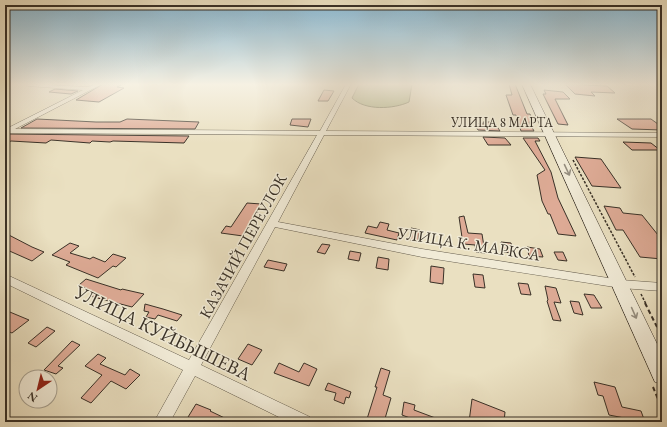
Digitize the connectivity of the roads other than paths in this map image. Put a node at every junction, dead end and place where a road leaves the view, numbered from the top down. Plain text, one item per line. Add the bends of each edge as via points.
1 (59, 104) edge
2 (338, 104) edge
3 (536, 104) edge
4 (5, 131) edge
5 (323, 133) junction
6 (551, 134) junction
7 (662, 135) edge
8 (273, 224) junction
9 (5, 278) edge
10 (621, 284) junction
11 (662, 287) edge
12 (193, 368) junction
13 (662, 375) edge
14 (162, 422) edge
15 (305, 422) edge

1 - 4 street
2 - 5 street, КАЗАЧИЙ ПЕРЕУЛОК
3 - 6 street
4 - 5 street, УЛИЦА 8 МАРТА
5 - 6 street, УЛИЦА 8 МАРТА
5 - 8 street, КАЗАЧИЙ ПЕРЕУЛОК
6 - 7 street, УЛИЦА 8 МАРТА
6 -> 10 street
8 - 10 street, УЛИЦА К. МАРКСА via 422,253
8 - 12 street, КАЗАЧИЙ ПЕРЕУЛОК
9 - 12 street, УЛИЦА КУЙБЫШЕВА
10 - 11 street, УЛИЦА К. МАРКСА
10 -> 13 street
12 - 14 street, КАЗАЧИЙ ПЕРЕУЛОК
12 - 15 street, УЛИЦА КУЙБЫШЕВА

